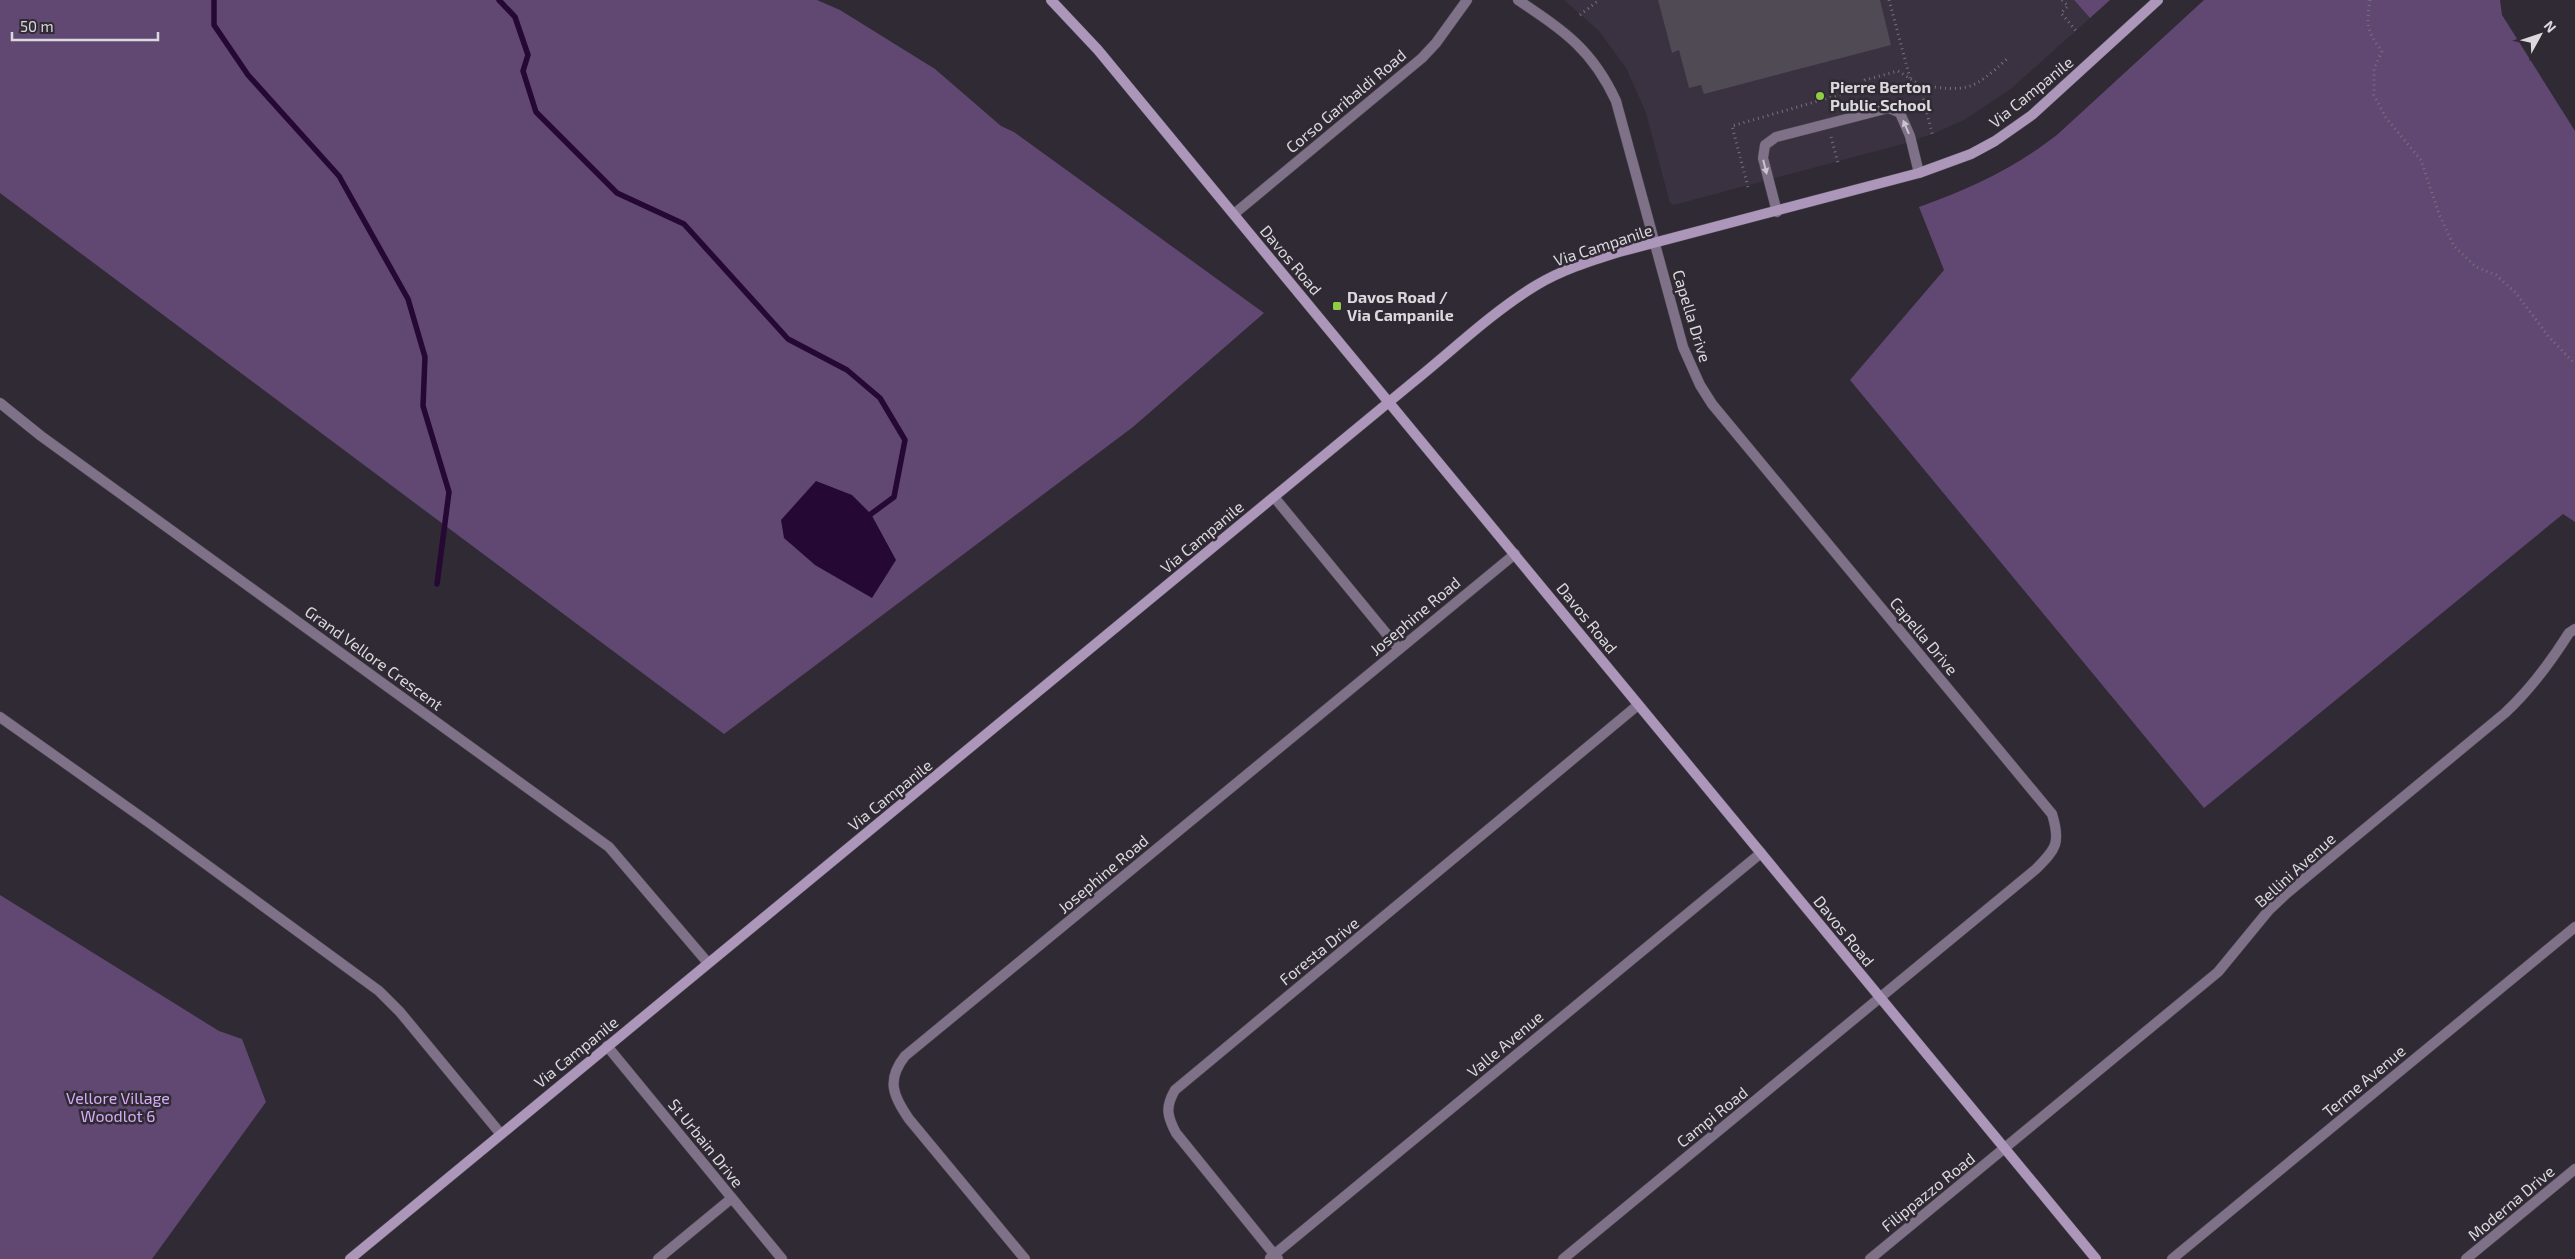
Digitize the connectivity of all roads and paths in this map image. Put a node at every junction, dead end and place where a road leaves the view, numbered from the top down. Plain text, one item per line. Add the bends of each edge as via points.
1 (1052, 0) edge
2 (1467, 0) edge
3 (1518, 0) edge
4 (1599, 0) edge
5 (1889, 0) edge
6 (2062, 0) edge
7 (2158, 0) edge
8 (2370, 0) edge
9 (1580, 15) dead end
10 (2078, 32) dead end
11 (2008, 58) dead end
12 (1910, 78) junction
13 (1920, 85) junction
14 (1830, 133) dead end
15 (1933, 137) dead end
16 (1838, 163) dead end
17 (1919, 174) junction
18 (1748, 187) dead end
19 (1776, 212) junction
20 (1234, 214) junction
21 (1655, 243) junction
22 (2575, 364) edge
23 (1388, 402) junction
24 (0, 403) edge
25 (1274, 497) junction
26 (1514, 554) junction
27 (2575, 629) edge
28 (1399, 649) junction
29 (1638, 705) junction
30 (0, 717) edge
31 (1761, 854) junction
32 (2575, 927) edge
33 (708, 963) junction
34 (1880, 998) junction
35 (608, 1046) junction
36 (500, 1133) junction
37 (2005, 1148) junction
38 (2574, 1171) edge
39 (732, 1198) junction
40 (1274, 1258) edge
41 (350, 1259) edge
42 (658, 1259) edge
43 (782, 1259) edge
44 (1025, 1259) edge
45 (1563, 1259) edge
46 (1870, 1259) edge
47 (2096, 1259) edge
48 (2172, 1259) edge
49 (2466, 1259) edge

1 - 20 street, Davos Road via 1098,50
2 - 20 street, Corso Garibaldi Road via 1422,58
3 - 21 street via 1582,47 1609,86
4 - 9 path
5 - 12 path
6 - 10 path via 2068,6 2061,13
7 - 17 street, Via Campanile via 2032,115 1971,154
8 - 22 path via 2366,20 2373,41 2382,52 2374,69 2374,95 2386,118 2421,160 2439,214 2454,246 2476,267 2496,275 2516,293 2549,337
11 - 13 path via 1985,80 1968,88
12 - 13 path
12 - 18 path via 1898,71 1865,80 1856,90 1823,102 1732,126
13 - 15 path
14 - 16 path
17 - 19 street, Via Campanile
17 -> 19 street via 1910,136 1900,112 1889,108 1776,137 1765,145 1763,158
19 - 21 street, Via Campanile
20 - 23 street, Davos Road
21 - 23 street, Via Campanile via 1576,266 1534,287
21 - 34 street, Capella Drive via 1683,347 1712,404 2052,814 2058,831 2055,849 2036,869
23 - 25 street, Via Campanile
23 - 26 street, Davos Road
24 - 33 street, Grand Vellore Crescent via 48,442 609,847
25 - 28 street
25 - 33 street, Via Campanile
26 - 28 street, Josephine Road
26 - 29 street, Davos Road
27 - 37 street, Bellini Avenue via 2527,692 2505,713 2286,894 2218,972
28 - 44 street, Josephine Road via 896,1066 893,1082 896,1099
29 - 31 street, Davos Road
29 - 40 street, Foresta Drive via 1175,1090 1167,1103 1167,1118 1176,1134
30 - 36 street via 379,992 400,1012
31 - 34 street, Davos Road
31 - 40 street, Valle Avenue
32 - 48 street, Terme Avenue
33 - 35 street, Via Campanile
34 - 37 street, Davos Road
34 - 45 street, Campi Road
35 - 36 street, Via Campanile
35 - 39 street, St Urbain Drive
36 - 41 street, Via Campanile
37 - 46 street, Filippazzo Road
37 - 47 street, Davos Road
38 - 49 street, Moderna Drive
39 - 42 street
39 - 43 street, St Urbain Drive

